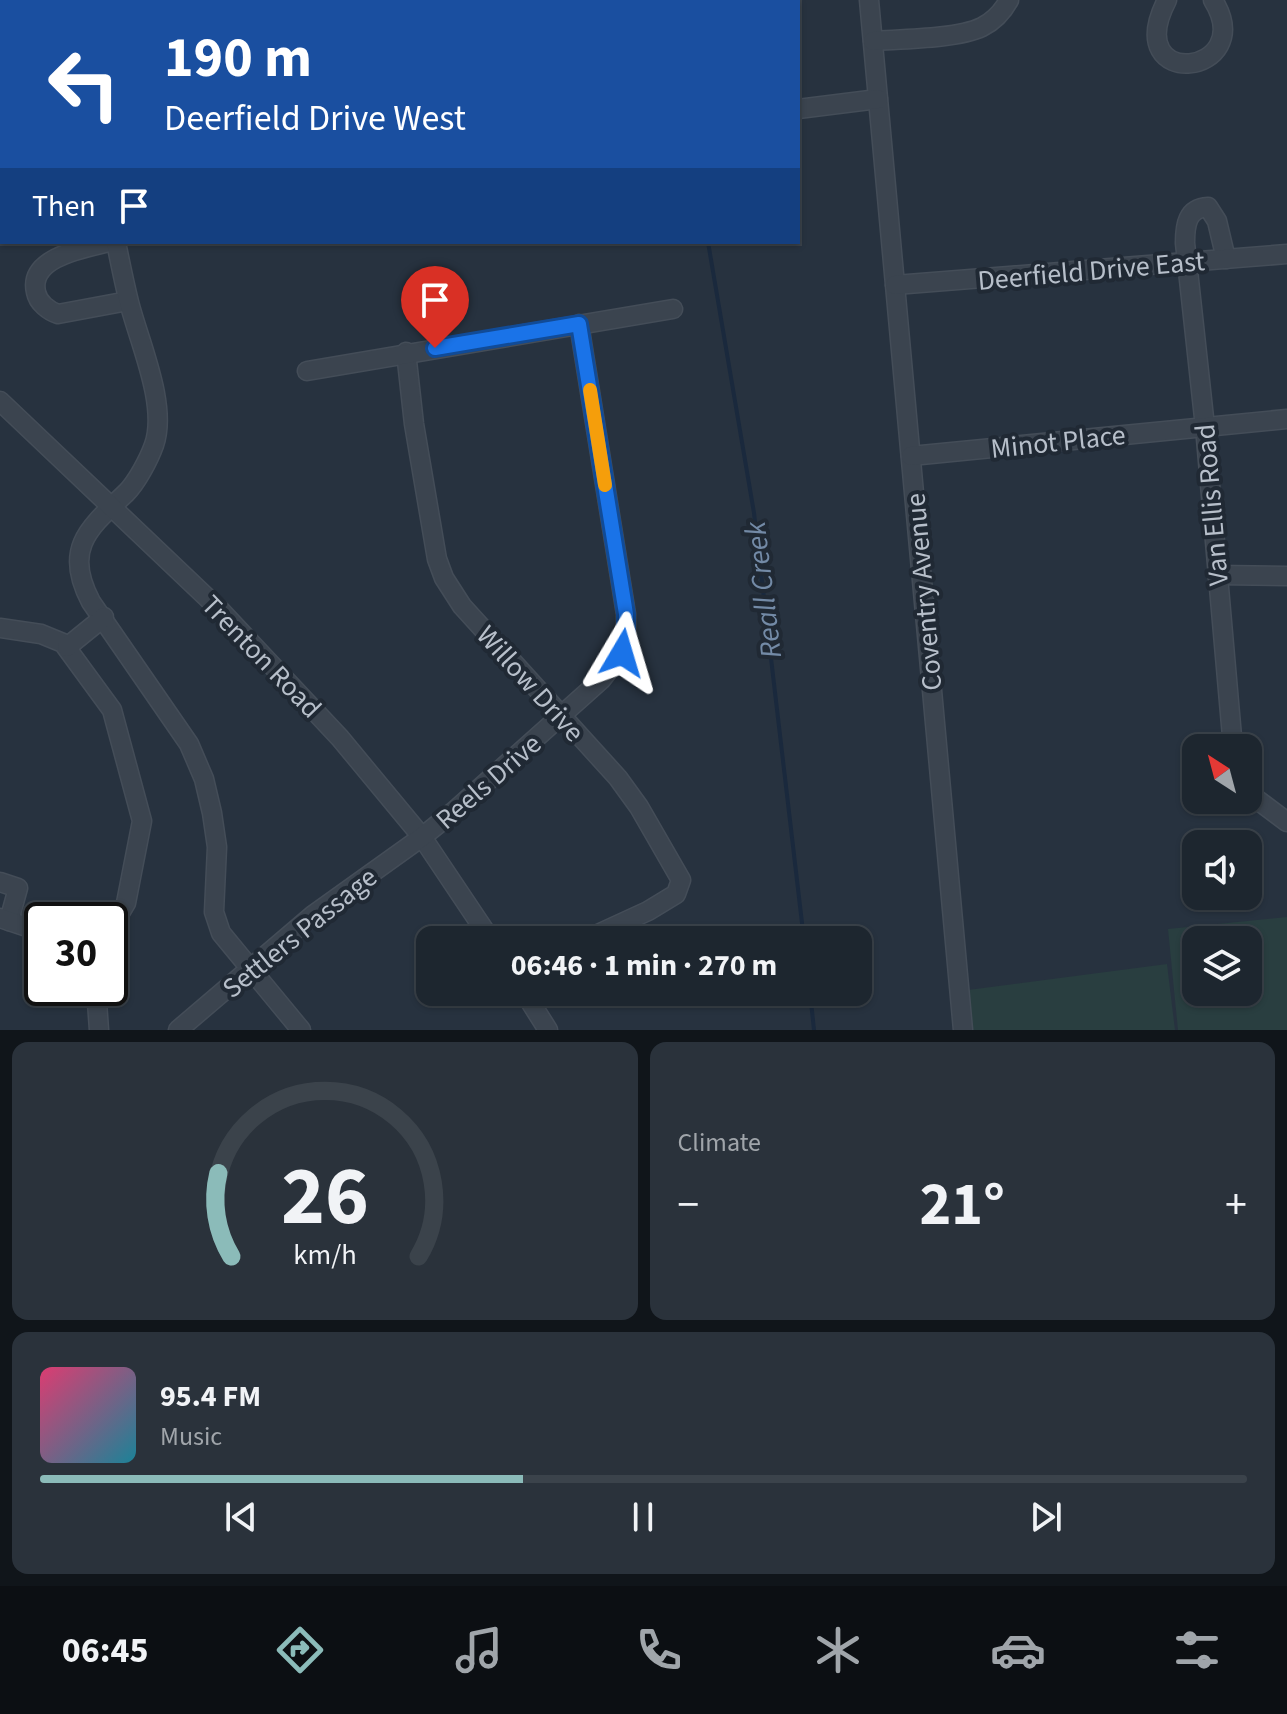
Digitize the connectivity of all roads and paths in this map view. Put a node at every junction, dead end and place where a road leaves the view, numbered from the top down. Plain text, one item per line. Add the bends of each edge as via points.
1 (869, 0) edge
2 (1009, 0) edge
3 (1167, 0) edge
4 (1213, 0) edge
5 (873, 41) junction
6 (878, 99) junction
7 (800, 109) edge
8 (102, 244) edge
9 (116, 244) edge
10 (1287, 254) edge
11 (1226, 259) junction
12 (1188, 262) junction
13 (895, 285) junction
14 (128, 301) junction
15 (673, 309) dead end
16 (579, 324) junction
17 (406, 352) junction
18 (307, 371) dead end
19 (0, 401) edge
20 (1287, 419) edge
21 (1205, 427) junction
22 (911, 456) junction
23 (110, 505) junction
24 (1217, 575) junction
25 (1287, 576) edge
26 (104, 617) junction
27 (0, 628) edge
28 (67, 647) junction
29 (562, 716) junction
30 (1232, 734) edge
31 (1262, 803) edge
32 (1287, 822) edge
33 (422, 837) junction
34 (0, 882) edge
35 (126, 902) edge
36 (4, 920) edge
37 (24, 926) edge
38 (482, 926) edge
39 (615, 926) edge
40 (251, 968) junction
41 (97, 1006) edge
42 (533, 1006) edge
43 (99, 1030) edge
44 (178, 1030) edge
45 (301, 1030) edge
46 (548, 1030) edge
47 (963, 1030) edge

1 - 5 street, Coventry Avenue
2 - 5 street via 983,27
3 - 4 street via 1154,32 1158,45 1169,58 1191,64 1200,62 1222,39 1223,23
5 - 6 street, Coventry Avenue
6 - 7 street
6 - 13 street, Coventry Avenue
8 - 14 street via 51,261 37,274 38,298 58,314
9 - 14 street
10 - 11 street, Deerfield Drive East
11 - 12 street, Deerfield Drive East
11 - 12 street, Van Ellis Road via 1214,214 1202,207 1185,226
12 - 13 street, Deerfield Drive East
12 - 21 street, Van Ellis Road
13 - 22 street, Coventry Avenue
14 - 23 street via 158,425 154,447 128,491
15 - 16 street
16 - 17 street
16 - 29 street, Reels Drive via 626,636 613,668
17 - 18 street
17 - 29 street, Willow Drive via 414,424 444,578 462,606
19 - 23 street, Trenton Road
20 - 21 street, Minot Place
21 - 22 street, Minot Place
21 - 24 street, Van Ellis Road
22 - 47 street, Coventry Avenue
23 - 26 street via 89,528 79,554 86,593
23 - 33 street, Trenton Road via 330,726
24 - 25 street
24 - 30 street, Van Ellis Road
26 - 28 street
26 - 40 street via 189,744 204,779 217,847 214,912 221,933
27 - 28 street via 41,634
28 - 35 street via 112,710 142,821
29 - 33 street, Reels Drive
29 - 39 street, Willow Drive via 625,788 681,880 676,894
31 - 32 street
33 - 38 street, Trenton Road
33 - 40 street, Settlers Passage via 313,915
34 - 36 street via 18,888
36 - 37 street
40 - 44 street, Settlers Passage
40 - 45 street
41 - 43 street
42 - 46 street

